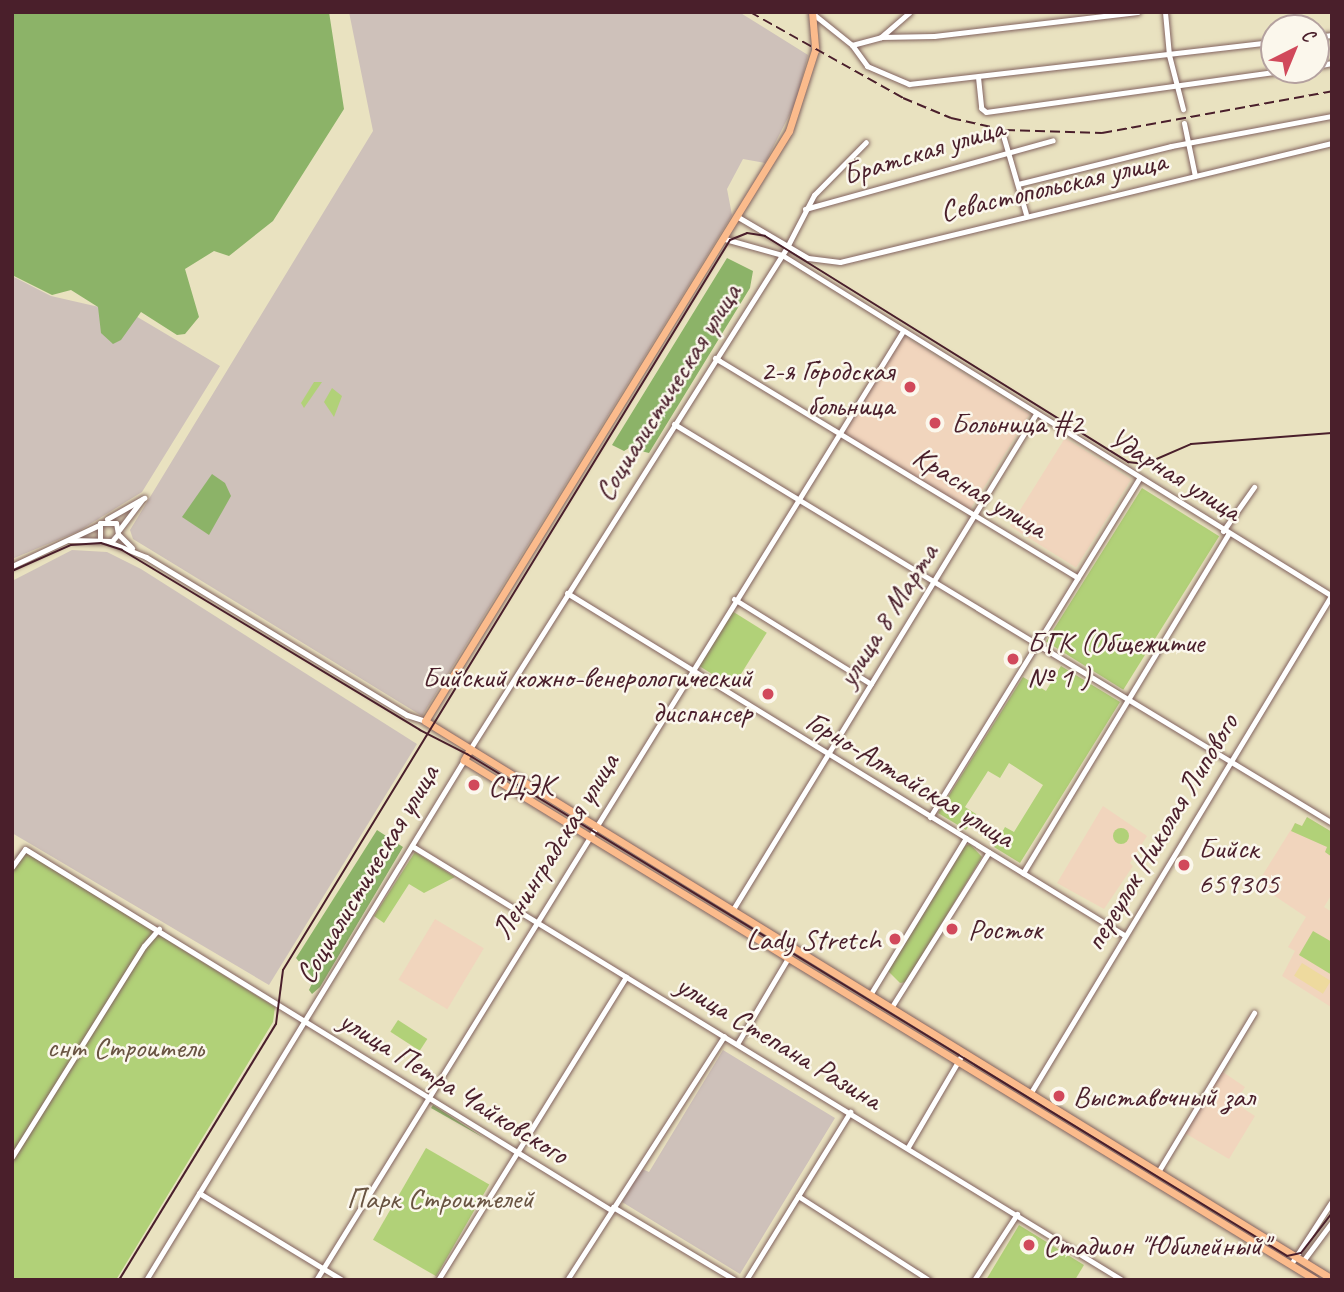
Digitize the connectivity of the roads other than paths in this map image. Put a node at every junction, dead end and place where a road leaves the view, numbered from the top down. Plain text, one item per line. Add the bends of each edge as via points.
1 (812, 12) edge
2 (910, 12) edge
3 (1138, 12) edge
4 (1165, 12) edge
5 (881, 37) junction
6 (852, 45) junction
7 (1260, 45) edge
8 (1169, 55) junction
9 (1260, 74) edge
10 (978, 77) junction
11 (1177, 86) junction
12 (1183, 109) dead end
13 (1332, 116) edge
14 (1184, 123) dead end
15 (1003, 135) dead end
16 (1054, 140) dead end
17 (866, 142) dead end
18 (1332, 143) edge
19 (1188, 144) junction
20 (1008, 156) junction
21 (1195, 176) junction
22 (1018, 184) junction
23 (805, 209) junction
24 (1026, 214) junction
25 (738, 217) junction
26 (725, 239) junction
27 (788, 245) junction
28 (782, 256) junction
29 (903, 331) junction
30 (715, 358) junction
31 (1037, 415) junction
32 (674, 424) junction
33 (838, 432) junction
34 (1139, 478) junction
35 (1254, 487) dead end
36 (796, 498) junction
37 (975, 514) junction
38 (106, 520) junction
39 (99, 526) junction
40 (118, 532) junction
41 (1225, 533) junction
42 (100, 539) junction
43 (69, 540) junction
44 (108, 542) junction
45 (134, 551) junction
46 (12, 566) edge
47 (1078, 578) junction
48 (934, 581) junction
49 (567, 593) junction
50 (1331, 596) edge
51 (734, 599) junction
52 (1037, 644) junction
53 (690, 671) junction
54 (871, 684) junction
55 (1128, 699) junction
56 (425, 721) junction
57 (470, 749) junction
58 (827, 756) junction
59 (464, 760) junction
60 (1230, 763) junction
61 (930, 817) junction
62 (1332, 823) edge
63 (593, 827) junction
64 (588, 836) junction
65 (966, 838) junction
66 (412, 846) junction
67 (989, 852) junction
68 (12, 867) edge
69 (1023, 873) junction
70 (732, 911) junction
71 (726, 920) junction
72 (535, 922) junction
73 (159, 929) junction
74 (1124, 934) junction
75 (788, 958) junction
76 (626, 977) junction
77 (870, 995) junction
78 (891, 1008) junction
79 (1254, 1013) dead end
80 (304, 1021) junction
81 (724, 1036) junction
82 (737, 1044) junction
83 (963, 1053) junction
84 (958, 1062) junction
85 (1030, 1094) junction
86 (428, 1098) junction
87 (1026, 1102) junction
88 (850, 1112) junction
89 (908, 1147) junction
90 (517, 1152) junction
91 (12, 1157) edge
92 (1158, 1172) junction
93 (199, 1193) junction
94 (798, 1196) junction
95 (1332, 1201) edge
96 (612, 1208) junction
97 (1017, 1214) junction
98 (1332, 1222) edge
99 (1296, 1261) junction
100 (323, 1268) junction
101 (1332, 1279) edge
102 (146, 1280) edge
103 (316, 1280) edge
104 (342, 1280) edge
105 (439, 1280) edge
106 (567, 1280) edge
107 (735, 1280) edge
108 (746, 1280) edge
109 (929, 1280) edge
110 (974, 1280) edge
111 (1122, 1280) edge
112 (1316, 1280) edge

1 - 6 street, Социалистическая улица
1 - 25 main road, Социалистическая улица via 815,50 804,94 789,131
2 - 5 street
3 - 5 street via 934,36
4 - 8 street
5 - 6 street
6 - 10 street, Социалистическая улица via 867,66 904,84
7 - 8 street, Социалистическая улица
8 - 10 street, Социалистическая улица
8 - 11 street
9 - 11 street
10 - 11 street via 981,108 986,112
11 - 12 street
13 - 19 street
14 - 19 street
15 - 20 street
16 - 20 street, Братская улица via 1022,145
17 - 23 street, Социалистическая улица via 821,186
18 - 21 street, Севастопольская улица
19 - 21 street
19 - 22 street
20 - 22 street
20 - 23 street, Братская улица
21 - 24 street, Севастопольская улица
22 - 24 street
23 - 27 street, Социалистическая улица
24 - 27 street, Севастопольская улица via 833,262 808,257
25 - 26 main road, Социалистическая улица
25 - 27 street, Севастопольская улица
26 - 28 street, Ударная улица
26 - 56 main road, Социалистическая улица
27 - 28 street, Социалистическая улица
28 - 29 street, Ударная улица
28 - 30 street, Социалистическая улица
29 - 31 street, Ударная улица
29 - 33 street, Ленинградская улица
30 - 32 street, Социалистическая улица
30 - 33 street, Красная улица
31 - 34 street, Ударная улица
31 - 37 street, улица 8 Марта
32 - 36 street
32 - 49 street, Социалистическая улица
33 - 36 street, Ленинградская улица
33 - 37 street, Красная улица
34 - 41 street, Ударная улица
34 - 47 street
35 - 41 street
36 - 48 street
36 - 51 street, Ленинградская улица
37 - 47 street, Красная улица
37 - 48 street, улица 8 Марта
38 - 39 street
38 - 40 street
38 - 40 street via 144,498
39 - 42 street
39 - 43 street
40 - 44 street
40 - 45 street
41 - 50 street, Ударная улица
41 - 55 street
42 - 43 street
42 - 44 street
43 - 46 street
44 - 45 street
45 - 56 street via 407,715
47 - 52 street
48 - 52 street
48 - 54 street, улица 8 Марта
49 - 53 street, Горно-Алтайская улица
49 - 57 street, Социалистическая улица
50 - 60 street, переулок Николая Липового
51 - 53 street, Ленинградская улица
51 - 54 street
52 - 55 street
52 - 61 street
53 - 58 street, Горно-Алтайская улица
53 - 63 street, Ленинградская улица
54 - 58 street, улица 8 Марта
55 - 60 street
55 - 69 street
56 - 57 main road
57 - 59 main road, Социалистическая улица
57 - 63 main road
58 - 61 street, Горно-Алтайская улица
58 - 70 street, улица 8 Марта
59 - 64 main road
59 - 66 street, Социалистическая улица
60 - 62 street
60 - 74 street, переулок Николая Липового
61 - 65 street, Горно-Алтайская улица
63 - 64 street, Ленинградская улица
63 - 70 main road
64 - 71 main road
64 - 72 street, Ленинградская улица
65 - 67 street, Горно-Алтайская улица
65 - 77 street
66 - 72 street, улица Степана Разина
66 - 80 street, Социалистическая улица
67 - 69 street, Горно-Алтайская улица
67 - 78 street
68 - 73 street, улица Петра Чайковского via 23,848
69 - 74 street, Горно-Алтайская улица
70 - 71 main road
70 - 77 main road
71 - 75 main road
72 - 76 street, улица Степана Разина
72 - 86 street, Ленинградская улица
73 - 80 street, улица Петра Чайковского
73 - 91 street
74 - 85 street, переулок Николая Липового
75 - 82 street
75 - 84 main road
76 - 81 street, улица Степана Разина
76 - 90 street
77 - 78 main road
78 - 83 main road
79 - 92 street
80 - 86 street, улица Петра Чайковского
80 - 93 street, Социалистическая улица
81 - 82 street, улица Степана Разина
81 - 96 street
82 - 88 street, улица Степана Разина
83 - 84 street
83 - 85 main road
84 - 87 main road
84 - 89 street
85 - 87 main road
85 - 92 main road
86 - 90 street, улица Петра Чайковского
86 - 100 street, Ленинградская улица
87 - 99 main road
88 - 89 street, улица Степана Разина
88 - 94 street
89 - 97 street, улица Степана Разина
90 - 96 street, улица Петра Чайковского
90 - 105 street
92 - 99 main road
93 - 100 street
93 - 102 street, Социалистическая улица
94 - 108 street
94 - 109 street
95 - 99 street
96 - 106 street
96 - 107 street, улица Петра Чайковского
97 - 110 street
97 - 111 street, улица Степана Разина
98 - 99 street
99 - 101 main road
99 - 112 main road
100 - 103 street, Ленинградская улица
100 - 104 street

